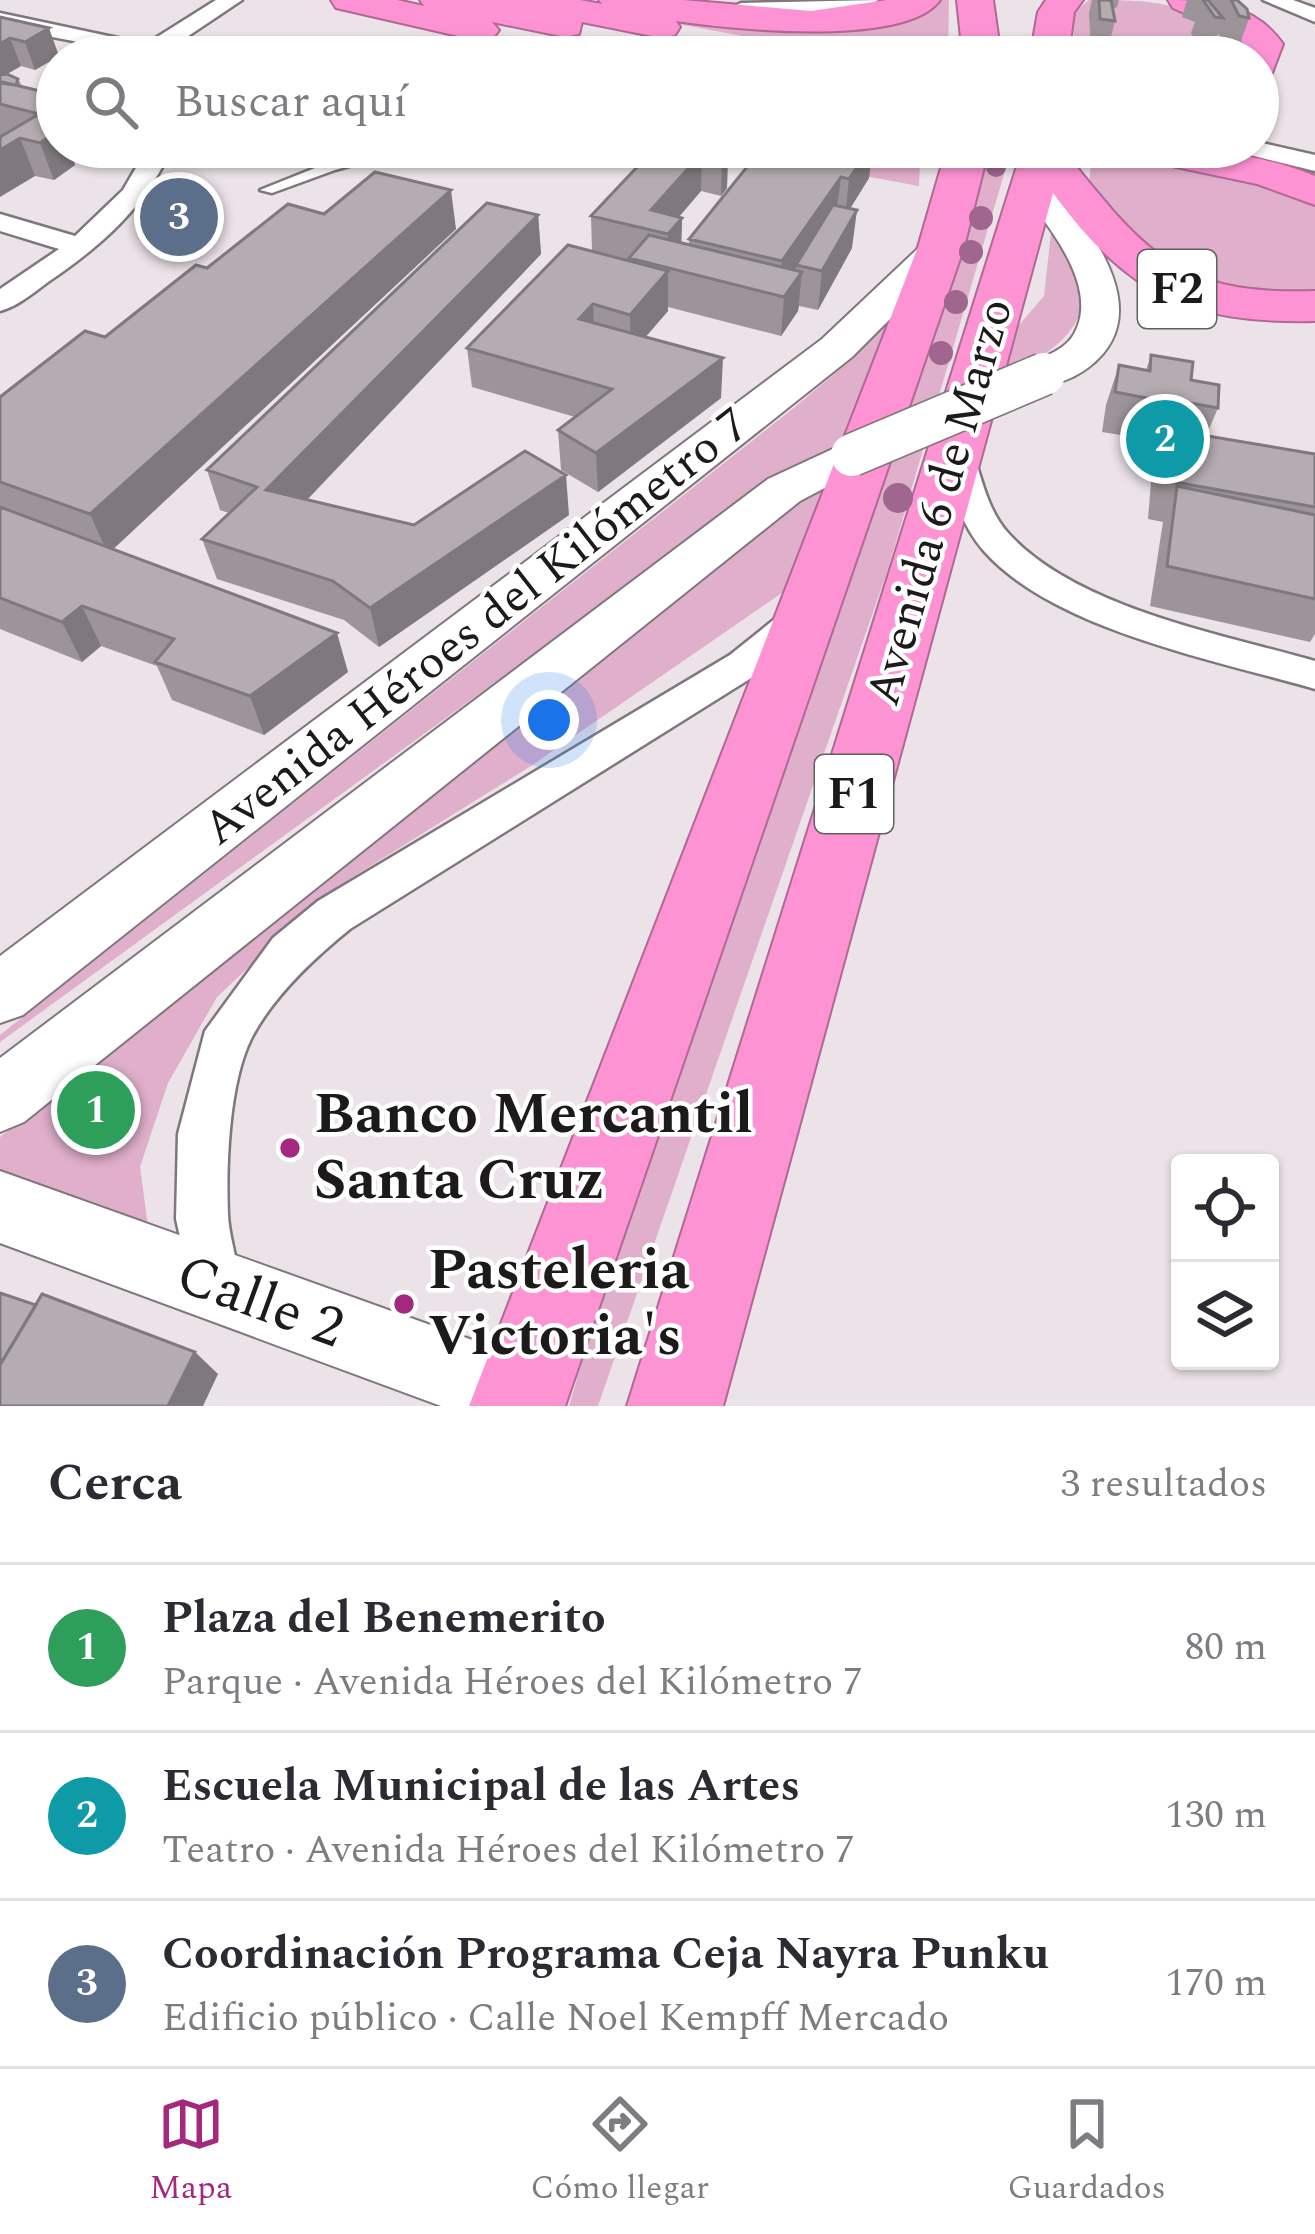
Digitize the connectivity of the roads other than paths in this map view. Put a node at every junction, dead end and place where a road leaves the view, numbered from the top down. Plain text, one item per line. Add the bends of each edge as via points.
1 (231, 0) edge
2 (349, 0) edge
3 (438, 0) edge
4 (524, 0) edge
5 (867, 0) edge
6 (922, 0) edge
7 (975, 0) edge
8 (1024, 0) edge
9 (1065, 0) edge
10 (1186, 0) edge
11 (1274, 0) edge
12 (629, 2) edge
13 (1315, 16) edge
14 (0, 20) edge
15 (70, 36) edge
16 (183, 36) edge
17 (509, 36) edge
18 (612, 36) edge
19 (706, 36) edge
20 (979, 36) edge
21 (1033, 36) edge
22 (1052, 36) edge
23 (1256, 36) edge
24 (1279, 161) edge
25 (1315, 163) edge
26 (147, 168) edge
27 (327, 168) edge
28 (935, 168) edge
29 (963, 168) edge
30 (1038, 168) edge
31 (1044, 168) edge
32 (1047, 168) edge
33 (1272, 168) edge
34 (1279, 168) edge
35 (1315, 181) edge
36 (267, 190) dead end
37 (1315, 192) edge
38 (3, 226) edge
39 (947, 228) junction
40 (81, 247) junction
41 (0, 302) edge
42 (1315, 306) edge
43 (956, 449) junction
44 (808, 611) junction
45 (1315, 675) edge
46 (0, 994) edge
47 (0, 1099) edge
48 (0, 1208) edge
49 (214, 1285) junction
50 (519, 1401) edge
51 (675, 1406) edge

1 - 16 street
2 - 17 highway
3 - 18 highway
4 - 19 highway
5 - 12 street via 749,10
6 - 12 highway via 879,14 806,20
7 - 20 highway
8 - 21 highway
9 - 22 highway
10 - 23 highway
11 - 13 street
14 - 15 street
24 - 25 street
26 - 40 street
27 - 36 lane
28 - 39 highway
29 - 39 highway, F1
30 - 43 highway, Avenida 6 de Marzo / F1
31 - 47 main road, Avenida Héroes del Kilómetro 7, bridge via 1101,293 1098,321 1080,354 784,490
32 - 42 highway, F2 via 1130,260 1177,290 1224,304
33 - 37 highway
34 - 35 street
38 - 40 street
39 - 44 highway, Avenida 6 de Marzo / F1
39 - 46 main road, Avenida Héroes del Kilómetro 7 via 837,348
40 - 41 street
43 - 45 street via 996,542 1047,582 1161,628
43 - 51 highway, Avenida 6 de Marzo / F1
44 - 49 street via 742,665 334,915 289,952 229,1030 202,1134 202,1220
44 - 50 highway, Avenida 6 de Marzo / F1
48 - 49 main road, Calle 2
49 - 50 main road, Calle 2

